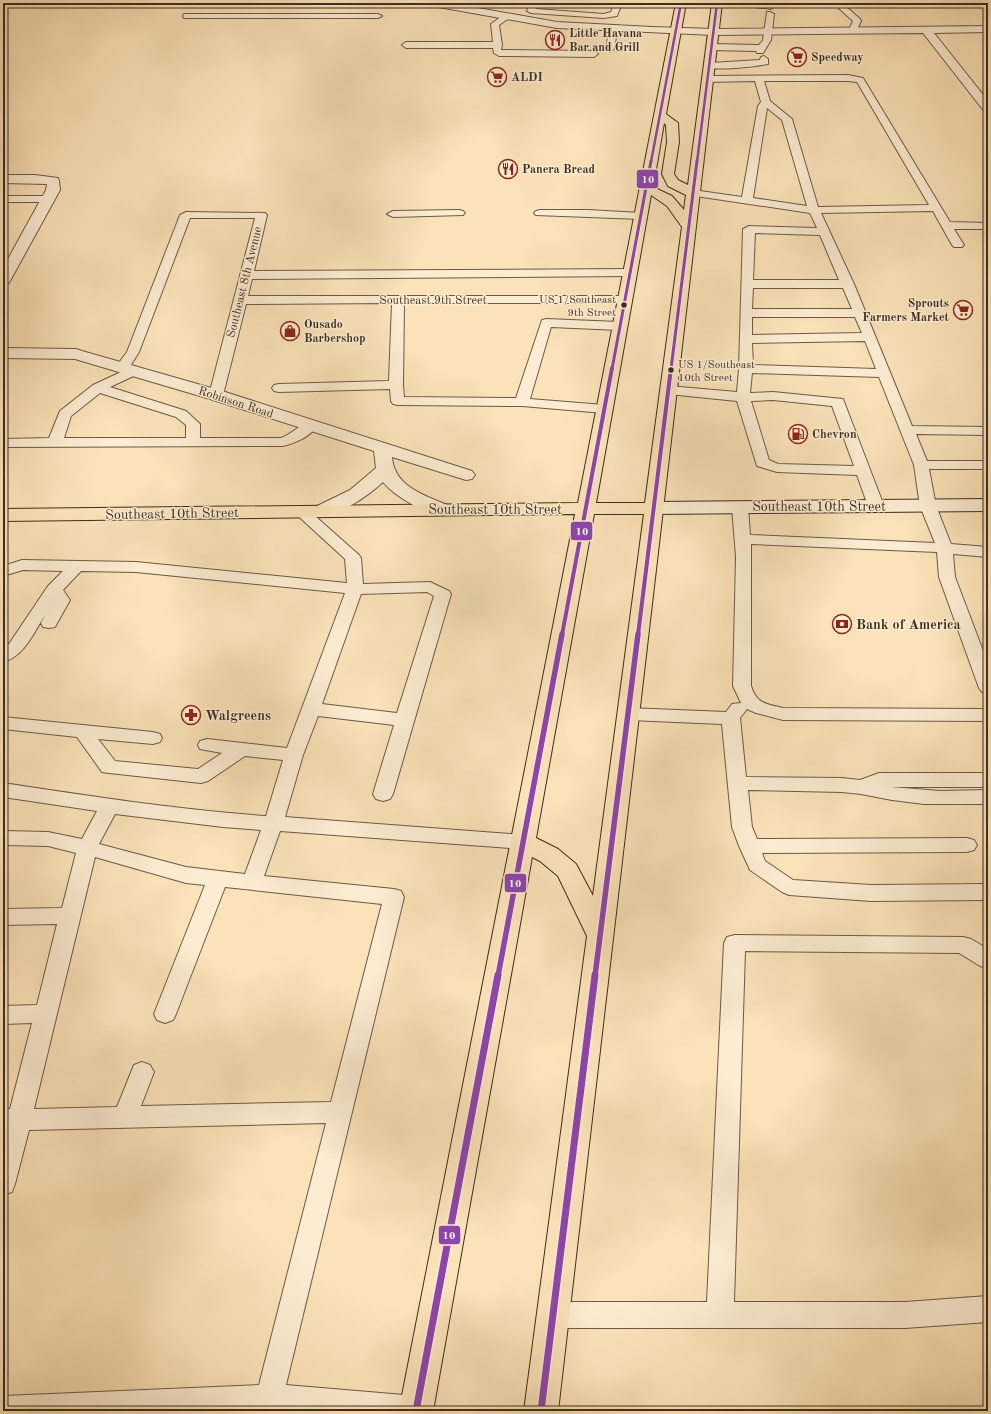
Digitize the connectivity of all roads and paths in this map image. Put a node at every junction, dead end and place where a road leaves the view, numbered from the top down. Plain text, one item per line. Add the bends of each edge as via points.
1 (433, 3) edge
2 (618, 3) edge
3 (681, 3) edge
4 (717, 3) edge
5 (746, 3) edge
6 (837, 3) edge
7 (467, 6) edge
8 (532, 7) edge
9 (187, 16) dead end
10 (378, 16) dead end
11 (512, 17) junction
12 (988, 29) edge
13 (852, 30) junction
14 (926, 30) junction
15 (676, 31) junction
16 (768, 31) junction
17 (714, 32) junction
18 (612, 37) dead end
19 (498, 45) junction
20 (406, 46) dead end
21 (712, 47) junction
22 (610, 48) dead end
23 (762, 52) junction
24 (594, 54) dead end
25 (710, 66) junction
26 (708, 79) junction
27 (759, 80) junction
28 (766, 102) junction
29 (988, 109) edge
30 (660, 116) junction
31 (3, 179) edge
32 (646, 189) junction
33 (693, 193) junction
34 (3, 199) edge
35 (49, 199) junction
36 (747, 200) junction
37 (936, 208) junction
38 (814, 210) junction
39 (540, 213) dead end
40 (393, 214) dead end
41 (459, 214) dead end
42 (641, 216) junction
43 (947, 224) junction
44 (988, 226) edge
45 (689, 227) junction
46 (824, 232) junction
47 (958, 245) dead end
48 (560, 272) junction
49 (631, 272) junction
50 (247, 275) junction
51 (3, 281) edge
52 (747, 284) junction
53 (848, 284) junction
54 (550, 299) junction
55 (625, 299) junction
56 (240, 300) junction
57 (398, 300) junction
58 (860, 312) junction
59 (746, 313) junction
60 (620, 326) junction
61 (870, 337) junction
62 (746, 339) junction
63 (3, 352) edge
64 (128, 369) junction
65 (746, 369) junction
66 (884, 373) junction
67 (396, 385) junction
68 (98, 388) junction
69 (279, 388) dead end
70 (668, 390) junction
71 (216, 395) junction
72 (743, 396) junction
73 (522, 402) junction
74 (604, 409) junction
75 (310, 426) junction
76 (908, 430) junction
77 (988, 431) edge
78 (193, 442) junction
79 (3, 443) edge
80 (55, 443) junction
81 (383, 450) junction
82 (921, 465) junction
83 (988, 465) edge
84 (384, 468) junction
85 (864, 471) junction
86 (466, 475) dead end
87 (988, 505) edge
88 (876, 506) junction
89 (928, 506) junction
90 (740, 507) junction
91 (653, 508) junction
92 (585, 509) junction
93 (443, 510) junction
94 (301, 511) junction
95 (322, 511) junction
96 (3, 515) edge
97 (742, 539) junction
98 (945, 548) junction
99 (988, 552) edge
100 (77, 566) junction
101 (3, 571) edge
102 (54, 589) junction
103 (355, 589) junction
104 (49, 623) dead end
105 (33, 648) dead end
106 (5, 657) edge
107 (988, 688) edge
108 (745, 697) junction
109 (311, 709) junction
110 (629, 714) junction
111 (988, 714) edge
112 (732, 718) junction
113 (404, 720) junction
114 (3, 724) edge
115 (82, 731) junction
116 (153, 738) dead end
117 (207, 744) dead end
118 (242, 749) junction
119 (294, 755) junction
120 (988, 780) edge
121 (737, 782) junction
122 (861, 787) junction
123 (3, 790) edge
124 (383, 794) dead end
125 (988, 797) edge
126 (109, 806) junction
127 (273, 824) junction
128 (3, 838) edge
129 (523, 842) junction
130 (749, 846) junction
131 (967, 846) dead end
132 (87, 848) junction
133 (218, 878) junction
134 (252, 882) junction
135 (988, 892) edge
136 (71, 916) junction
137 (3, 917) edge
138 (600, 935) junction
139 (988, 960) edge
140 (46, 1014) junction
141 (165, 1014) dead end
142 (3, 1015) edge
143 (142, 1072) dead end
144 (341, 1112) junction
145 (125, 1117) junction
146 (12, 1119) edge
147 (3, 1184) edge
148 (988, 1309) edge
149 (553, 1315) junction
150 (720, 1315) junction
151 (268, 1404) edge
152 (3, 1410) edge
153 (416, 1411) edge
154 (541, 1411) edge

1 - 7 street
2 - 8 lane via 614,14 604,16
3 - 15 main road
4 - 17 main road
5 - 16 lane via 766,5 770,11
6 - 13 lane via 857,21
7 - 11 street
8 - 11 lane
9 - 10 lane
11 - 15 street via 557,25
11 - 19 lane via 495,24
12 - 14 street
13 - 14 street
13 - 16 street
14 - 29 street
15 - 17 street
15 - 30 main road
16 - 17 street
16 - 23 lane
17 - 21 main road
18 - 22 lane
19 - 20 lane
19 - 24 lane via 499,53
21 - 23 lane
21 - 25 main road
23 - 25 lane via 765,62
25 - 26 main road
26 - 27 lane
26 - 33 main road
27 - 28 lane
27 - 37 lane via 860,80
28 - 36 lane via 763,106
28 - 38 lane via 788,119
30 - 32 main road
30 - 33 main road via 672,123 673,142 668,174 673,183
31 - 35 street via 53,181
32 - 42 main road
32 - 45 main road via 661,194 672,202
33 - 36 lane
33 - 45 main road
34 - 35 lane
35 - 51 street
36 - 38 lane
37 - 38 lane
37 - 43 lane
38 - 46 lane
39 - 42 lane via 588,212
40 - 41 lane
42 - 49 main road
43 - 44 lane
43 - 47 lane
45 - 70 main road
46 - 52 lane via 749,229
46 - 53 lane
48 - 49 lane, Southeast 9th Street
48 - 50 lane, Southeast 9th Street
48 - 54 lane
49 - 55 main road
50 - 56 lane, Southeast 8th Avenue
50 - 64 lane, Southeast 8th Avenue via 261,215 186,215
52 - 53 lane
52 - 59 lane
53 - 58 lane
54 - 55 lane, Southeast 9th Street
54 - 57 lane, Southeast 9th Street
55 - 60 main road
56 - 57 lane, Southeast 9th Street
56 - 71 lane, Southeast 8th Avenue
57 - 67 lane
58 - 59 lane
58 - 61 lane
59 - 62 lane
60 - 73 lane via 546,323
60 - 74 main road
61 - 62 lane
61 - 66 lane
62 - 65 lane
63 - 64 street, Robinson Road via 76,354
64 - 68 lane
64 - 71 street, Robinson Road
65 - 66 lane
65 - 72 lane
66 - 76 lane
67 - 69 lane
67 - 73 lane via 398,401
68 - 78 lane via 181,414 193,424
68 - 80 lane via 65,414
70 - 72 lane
70 - 91 main road
71 - 75 street, Robinson Road
72 - 85 lane via 838,402
72 - 85 lane via 762,463 777,468
73 - 74 lane
74 - 92 main road
75 - 78 lane via 294,438 283,442
75 - 81 street, Robinson Road
76 - 77 lane
76 - 82 lane
78 - 80 lane
79 - 80 lane
81 - 84 street
81 - 86 street, Robinson Road
82 - 83 lane
82 - 89 lane
84 - 93 street via 393,483 411,496
84 - 95 street via 371,484 352,498
85 - 88 lane
87 - 89 street, Southeast 10th Street
88 - 89 street, Southeast 10th Street
88 - 90 street, Southeast 10th Street
89 - 98 lane
90 - 91 street, Southeast 10th Street
90 - 97 lane
91 - 92 main road, Southeast 10th Street
91 - 110 main road
92 - 93 main road, Southeast 10th Street
92 - 129 main road
93 - 95 main road, Southeast 10th Street
94 - 95 main road, Southeast 10th Street
94 - 96 main road, Southeast 10th Street
94 - 103 lane via 353,558
97 - 98 lane
97 - 108 lane via 742,686
98 - 99 lane
98 - 107 lane via 947,577
100 - 101 lane via 22,565
100 - 102 lane
100 - 103 lane via 136,568
102 - 104 lane via 62,600
102 - 106 lane via 14,648
103 - 109 lane
103 - 113 lane via 430,587 443,594
105 - 106 lane
108 - 111 lane via 756,708 783,714
108 - 112 lane
109 - 113 lane
109 - 119 lane
110 - 112 lane
110 - 138 main road
112 - 121 lane
113 - 124 lane
114 - 115 lane
115 - 116 lane via 105,742
115 - 118 lane via 109,767 201,776
117 - 118 lane
118 - 119 lane
119 - 127 lane
120 - 122 lane via 879,780
121 - 122 lane
121 - 130 lane via 742,828
122 - 125 lane via 886,794
123 - 126 lane
126 - 127 lane
126 - 132 lane
127 - 129 lane
127 - 134 lane
128 - 132 lane via 48,839
129 - 138 main road via 549,855 567,870
129 - 153 main road
130 - 131 lane
130 - 135 lane via 757,865 789,887 871,893
132 - 133 lane via 186,875
132 - 136 lane
133 - 134 lane
133 - 141 lane
134 - 144 lane via 394,897
136 - 137 lane
136 - 140 lane
138 - 149 main road
139 - 150 lane via 963,945 735,943
140 - 142 lane
140 - 146 lane
143 - 145 lane
144 - 145 lane
144 - 151 lane
145 - 146 lane
146 - 147 lane
148 - 150 lane via 905,1315
149 - 150 lane
149 - 154 main road
151 - 152 lane
151 - 153 lane

